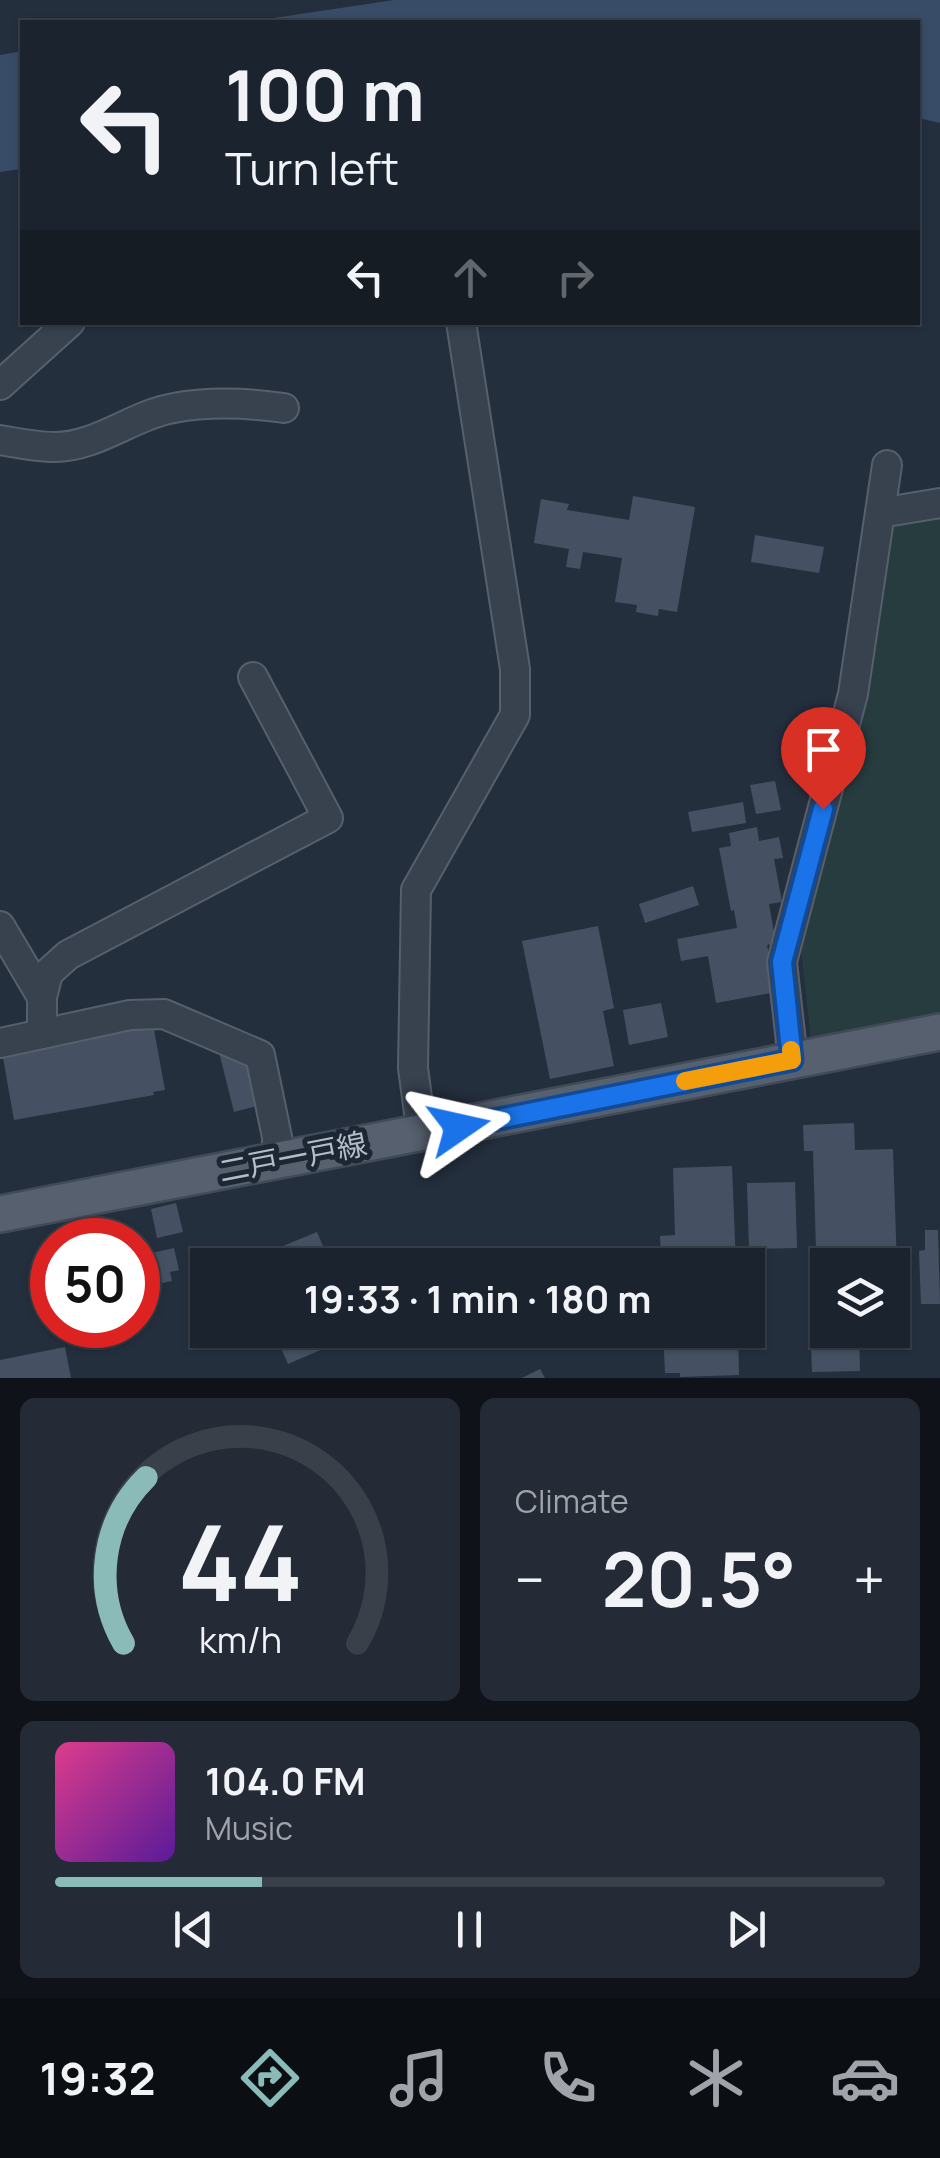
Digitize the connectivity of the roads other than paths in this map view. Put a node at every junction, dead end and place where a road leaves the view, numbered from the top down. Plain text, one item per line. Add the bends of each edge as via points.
1 (67, 325) edge
2 (461, 325) edge
3 (0, 385) edge
4 (284, 408) dead end
5 (0, 440) edge
6 (887, 465) dead end
7 (940, 503) edge
8 (880, 513) junction
9 (254, 677) dead end
10 (0, 926) edge
11 (42, 997) junction
12 (940, 1032) edge
13 (42, 1034) junction
14 (0, 1043) edge
15 (792, 1060) junction
16 (422, 1135) junction
17 (277, 1161) junction
18 (0, 1214) edge

1 - 3 street
2 - 16 street via 515,670 516,715 416,890 413,1068
4 - 5 street via 173,408 56,447
6 - 8 street
7 - 8 street
8 - 15 street via 853,694 782,962
9 - 11 street via 328,818 68,955 48,974
10 - 11 street
11 - 13 street
12 - 15 main road, 二戸一戸線
13 - 14 street
13 - 17 street via 164,1014 260,1054
15 - 16 main road, 二戸一戸線
16 - 17 main road, 二戸一戸線
17 - 18 main road, 二戸一戸線

